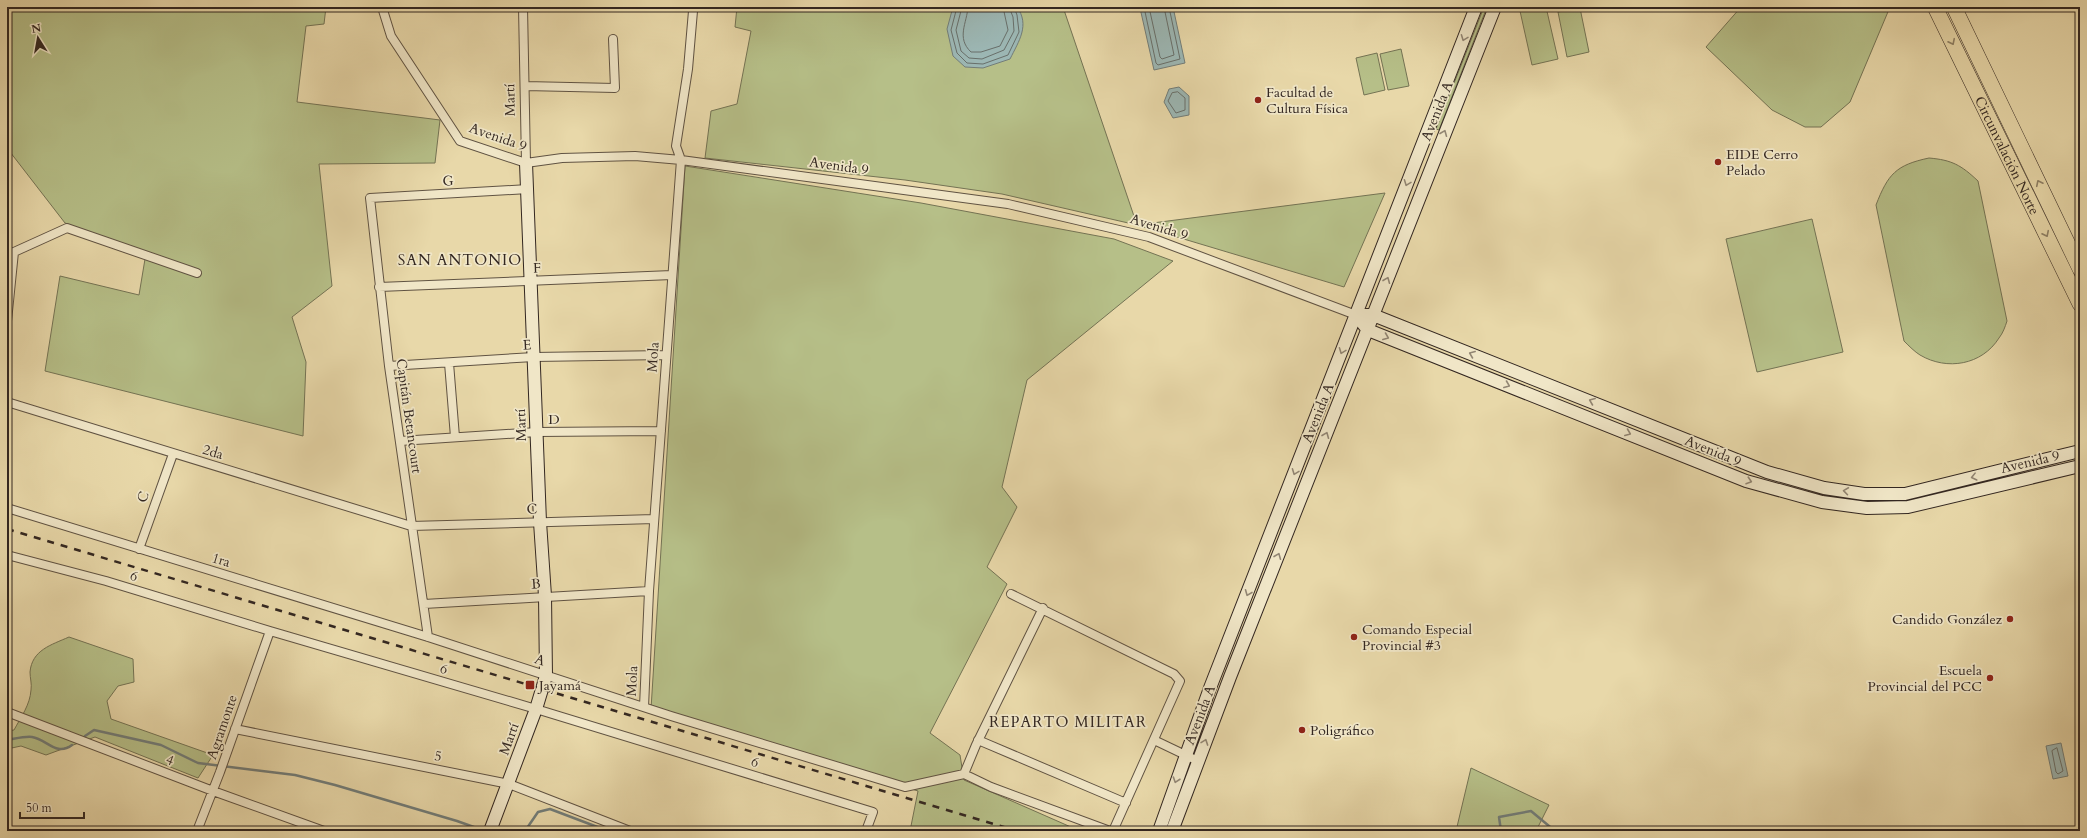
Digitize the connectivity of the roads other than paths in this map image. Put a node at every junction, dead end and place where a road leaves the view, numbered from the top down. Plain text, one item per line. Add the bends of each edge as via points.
1 (382, 7) edge
2 (523, 7) edge
3 (1476, 7) edge
4 (1494, 7) edge
5 (1935, 7) edge
6 (1954, 7) edge
7 (693, 12) dead end
8 (613, 40) dead end
9 (525, 86) junction
10 (1437, 152) junction
11 (1418, 157) junction
12 (681, 160) junction
13 (526, 164) junction
14 (528, 189) junction
15 (370, 198) joint
16 (11, 251) edge
17 (2080, 269) edge
18 (197, 273) dead end
19 (672, 275) junction
20 (532, 281) junction
21 (379, 287) junction
22 (2080, 304) edge
23 (1356, 315) junction
24 (1373, 315) junction
25 (7, 321) edge
26 (1368, 330) junction
27 (666, 355) junction
28 (534, 357) junction
29 (449, 362) junction
30 (389, 366) junction
31 (7, 402) edge
32 (1663, 429) junction
33 (661, 431) junction
34 (536, 432) junction
35 (455, 437) junction
36 (400, 441) junction
37 (1656, 445) junction
38 (2080, 451) edge
39 (173, 454) junction
40 (2080, 466) edge
41 (1957, 481) junction
42 (1961, 494) junction
43 (7, 508) edge
44 (654, 519) junction
45 (540, 522) junction
46 (411, 526) junction
47 (139, 549) junction
48 (7, 555) edge
49 (649, 591) junction
50 (1011, 594) dead end
51 (545, 596) junction
52 (424, 604) junction
53 (1043, 608) junction
54 (270, 631) junction
55 (428, 637) junction
56 (546, 676) junction
57 (644, 707) junction
58 (536, 709) junction
59 (7, 712) edge
60 (235, 729) junction
61 (978, 740) junction
62 (1154, 740) junction
63 (1185, 755) junction
64 (1198, 761) junction
65 (964, 774) junction
66 (509, 784) junction
67 (212, 791) junction
68 (1126, 803) junction
69 (490, 829) edge
70 (196, 831) edge
71 (324, 831) edge
72 (630, 831) edge
73 (866, 831) edge
74 (1110, 831) edge
75 (1114, 831) edge
76 (1159, 831) edge
77 (1172, 831) edge

1 - 13 street, Avenida 9 via 391,36 460,141
2 - 9 street, Martí
3 -> 11 street, Avenida A
10 -> 4 street, Avenida A
5 -> 22 highway, Circunvalación Norte
17 -> 6 highway, Circunvalación Norte
7 - 12 street, Mola via 688,69 676,146
8 - 9 street via 615,88
9 - 13 street, Martí
10 - 11 street
24 -> 10 street, Avenida A
11 -> 23 street, Avenida A
12 - 13 street, Avenida 9 via 621,156 562,158
12 - 19 street, Mola
12 - 23 street, Avenida 9 via 1008,204 1149,237
13 - 14 street, Martí
14 - 15 street, G
14 - 20 street, Martí
15 - 21 street, Capitán Betancourt
16 - 18 street via 67,228
16 - 25 street
19 - 20 street, F
19 - 27 street, Mola
20 - 21 street, F
20 - 28 street, Martí
21 - 30 street, Capitán Betancourt
23 - 24 street, Avenida 9
23 - 26 street, Avenida 9
23 -> 63 street, Avenida A
24 - 26 street, Avenida A
32 -> 24 street, Avenida 9
26 -> 37 street, Avenida 9
64 -> 26 street, Avenida A
27 - 28 street, E
27 - 33 street, Mola
28 - 29 street, E
28 - 34 street, Martí
29 - 30 street, E
29 - 35 street
30 - 36 street, Capitán Betancourt
31 - 39 street, 2da
32 - 37 street
41 -> 32 street, Avenida 9 via 1905,494 1864,494 1824,488 1767,472
33 - 34 street, D
33 - 44 street, Mola
34 - 35 street, D
34 - 45 street, Martí
35 - 36 street, D
36 - 46 street, Capitán Betancourt
37 -> 42 street, Avenida 9 via 1746,481 1822,502 1867,508 1908,507
38 -> 41 street, Avenida 9
39 - 46 street, 2da
39 - 47 street, C
40 - 42 street, Avenida 9
41 - 42 street
43 - 47 street, 1ra
44 - 45 street, C
44 - 49 street, Mola
45 - 46 street, C
45 - 51 street, Martí
46 - 52 street, Capitán Betancourt
47 - 55 street, 1ra
48 - 54 street, 6 via 106,581
49 - 51 street, B
49 - 57 street, Mola
50 - 53 street
51 - 52 street, B
51 - 56 street, Martí
52 - 55 street, Capitán Betancourt
53 - 61 street
53 - 62 street via 1174,674 1180,681
54 - 58 street, 6
54 - 60 street, Agramonte
55 - 56 street, A
56 - 57 street, A
56 - 58 street, Martí
57 - 65 street, A via 905,787
58 - 66 street, Martí
58 - 73 street, 6 via 873,812
59 - 67 street, 4
60 - 66 street, 5
60 - 67 street, Agramonte
61 - 65 street
61 - 68 street
62 - 63 street
62 - 68 street
63 - 64 street
63 -> 76 street, Avenida A
64 - 77 street, Avenida A
65 - 74 street via 990,787
66 - 69 street, Martí
66 - 72 street, 5
67 - 70 street, Agramonte
67 - 71 street, 4
68 - 75 street

